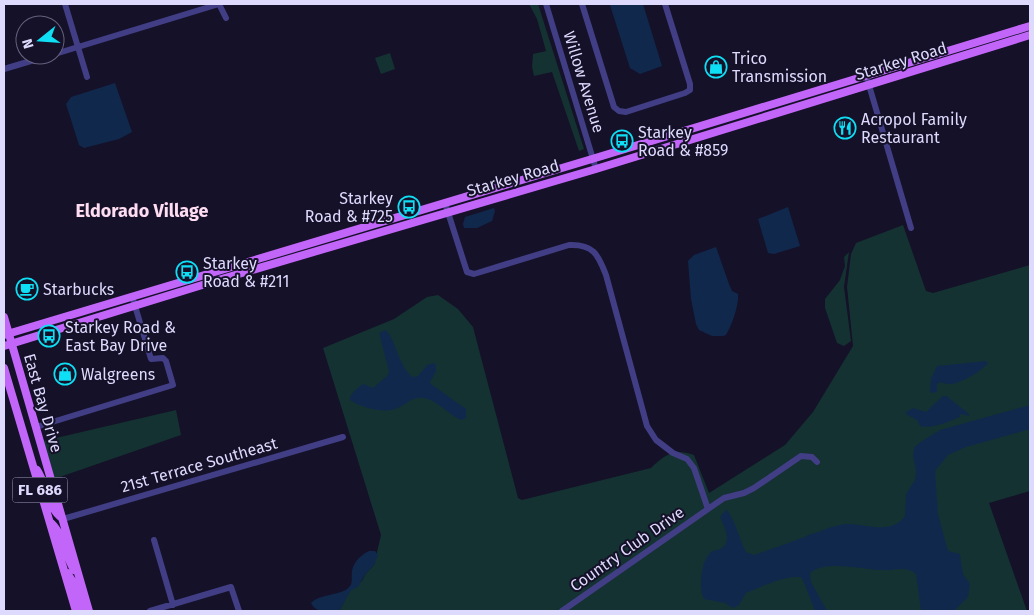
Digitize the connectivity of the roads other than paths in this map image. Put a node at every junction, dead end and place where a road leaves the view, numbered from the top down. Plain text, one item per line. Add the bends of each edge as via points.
1 (65, 4) edge
2 (219, 4) edge
3 (546, 4) edge
4 (582, 4) edge
5 (665, 4) edge
6 (226, 18) dead end
7 (1030, 26) edge
8 (1030, 35) edge
9 (78, 47) junction
10 (65, 51) edge
11 (17, 65) edge
12 (4, 69) edge
13 (866, 76) junction
14 (87, 77) dead end
15 (869, 85) junction
16 (592, 159) junction
17 (596, 169) junction
18 (445, 203) junction
19 (448, 212) junction
20 (911, 228) dead end
21 (132, 296) junction
22 (135, 306) junction
23 (4, 317) edge
24 (6, 334) edge
25 (8, 345) edge
26 (4, 368) edge
27 (36, 427) junction
28 (343, 437) dead end
29 (31, 459) junction
30 (817, 462) dead end
31 (708, 509) junction
32 (63, 519) junction
33 (49, 522) junction
34 (154, 540) dead end
35 (64, 570) junction
36 (80, 578) junction
37 (173, 605) junction
38 (163, 610) edge
39 (76, 611) edge
40 (82, 611) edge
41 (89, 611) edge
42 (150, 611) edge
43 (239, 611) edge
44 (562, 611) edge

1 - 9 street
2 - 6 street
2 - 9 street
3 - 16 street, Willow Avenue
4 - 5 street via 614,107 626,112 690,90
7 - 13 main road, Starkey Road
8 - 15 main road, Starkey Road
9 - 10 street
9 - 14 street
11 - 12 street
13 - 15 street
13 - 16 main road, Starkey Road
15 - 17 main road, Starkey Road
15 - 20 street
16 - 17 street, Willow Avenue
16 - 18 main road, Starkey Road
17 - 19 main road, Starkey Road
18 - 19 street
18 - 21 main road, Starkey Road
19 - 22 main road, Starkey Road
19 - 31 street, Country Club Drive via 467,272 474,274 569,245 582,245 593,251 606,275 647,426 656,440 687,459 694,468
21 - 22 street
21 - 24 main road, Starkey Road
22 - 25 main road, Starkey Road
22 - 27 street via 151,359 163,358 166,361 173,385
23 - 24 main road, East Bay Drive / FL 686
24 - 25 main road, East Bay Drive / FL 686
25 - 27 main road, East Bay Drive / FL 686
26 - 29 main road, East Bay Drive / FL 686
27 - 32 main road, East Bay Drive / FL 686
28 - 32 street, 21st Terrace Southeast
29 - 32 main road via 42,478 52,508
29 - 33 main road, East Bay Drive / FL 686
30 - 31 street, Country Club Drive via 812,457 801,456 754,488 724,498
31 - 44 street, Country Club Drive
32 - 36 main road, East Bay Drive / FL 686
33 - 35 main road, East Bay Drive / FL 686
33 - 36 main road via 59,533 68,560
34 - 37 street
35 - 39 main road, East Bay Drive / FL 686
35 - 40 main road via 73,582
36 - 41 main road, East Bay Drive / FL 686
37 - 38 street
37 - 43 street via 231,587
38 - 42 street

